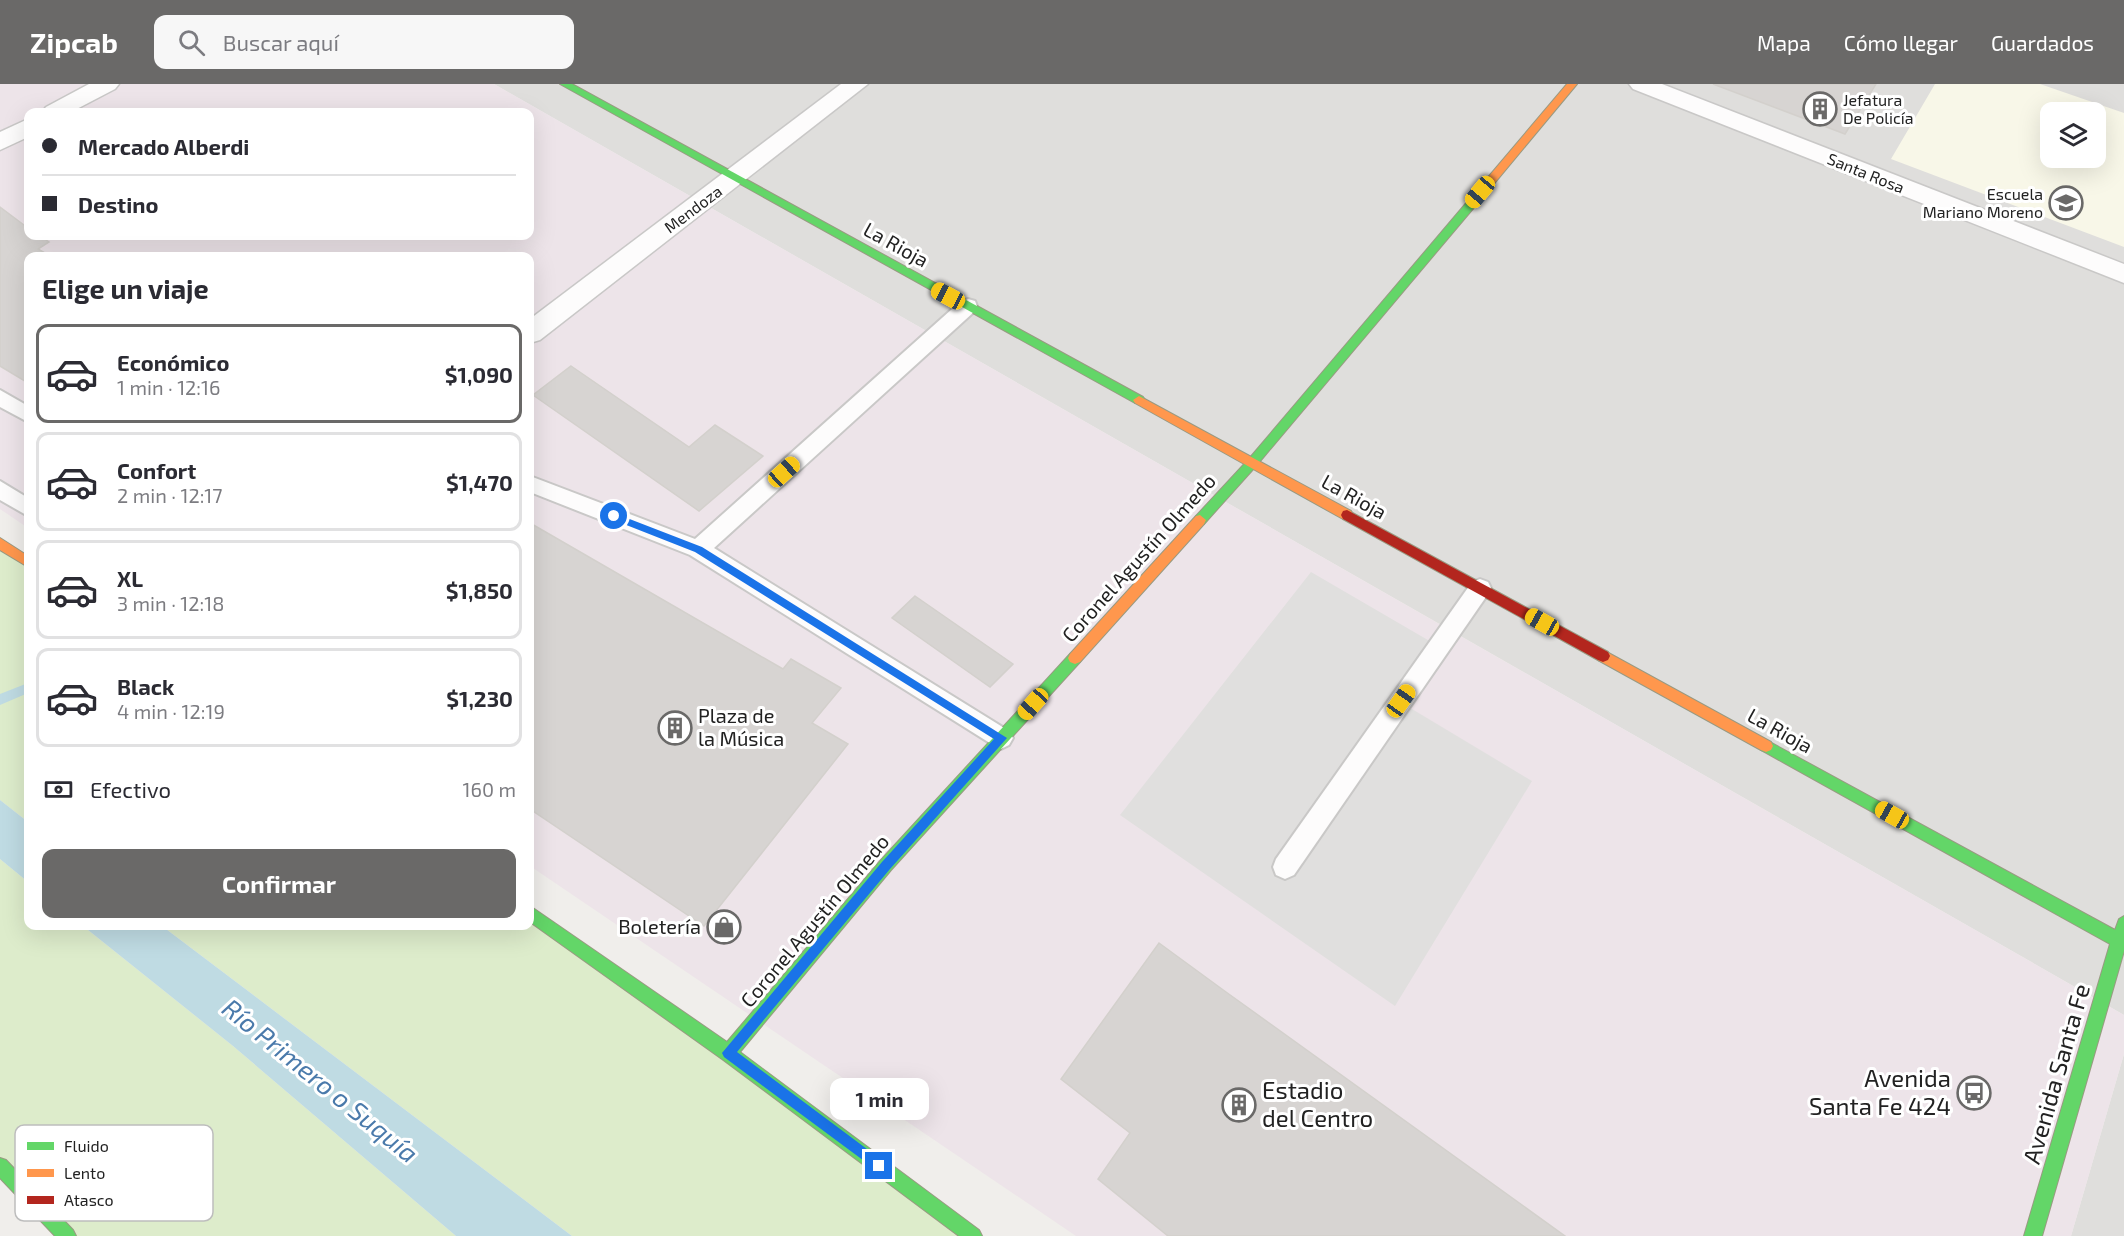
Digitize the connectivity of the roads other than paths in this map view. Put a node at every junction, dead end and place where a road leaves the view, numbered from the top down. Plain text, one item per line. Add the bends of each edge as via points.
1 (107, 84) edge
2 (565, 84) edge
3 (856, 84) edge
4 (1572, 84) edge
5 (1641, 84) edge
6 (62, 108) edge
7 (24, 129) edge
8 (0, 142) edge
9 (733, 178) junction
10 (2124, 274) edge
11 (968, 306) junction
12 (534, 330) edge
13 (0, 397) edge
14 (24, 412) edge
15 (1251, 463) junction
16 (534, 486) edge
17 (0, 489) edge
18 (24, 505) edge
19 (0, 543) edge
20 (698, 549) junction
21 (24, 559) edge
22 (1480, 588) junction
23 (1002, 738) junction
24 (1285, 867) dead end
25 (534, 916) edge
26 (2124, 924) edge
27 (2122, 941) edge
28 (728, 1053) junction
29 (0, 1166) edge
30 (15, 1182) edge
31 (53, 1221) edge
32 (67, 1236) edge
33 (973, 1236) edge
34 (2033, 1236) edge

1 - 6 street
2 - 9 street, La Rioja
3 - 9 street, Mendoza
4 - 15 street, Coronel Agustín Olmedo
5 - 10 street, Santa Rosa
7 - 8 street
9 - 11 street, La Rioja
9 - 12 street, Mendoza
11 - 15 street, La Rioja
11 - 20 lane
13 - 14 lane
15 - 22 street, La Rioja
15 - 23 street, Coronel Agustín Olmedo
16 - 20 lane
17 - 18 lane
19 - 21 street
20 - 23 lane
22 - 24 lane
22 - 27 street, La Rioja
23 - 28 street, Coronel Agustín Olmedo via 886,865
25 - 28 street
26 - 27 street, Avenida Santa Fe
27 - 34 street, Avenida Santa Fe
28 - 33 street
29 - 30 street
31 - 32 street

